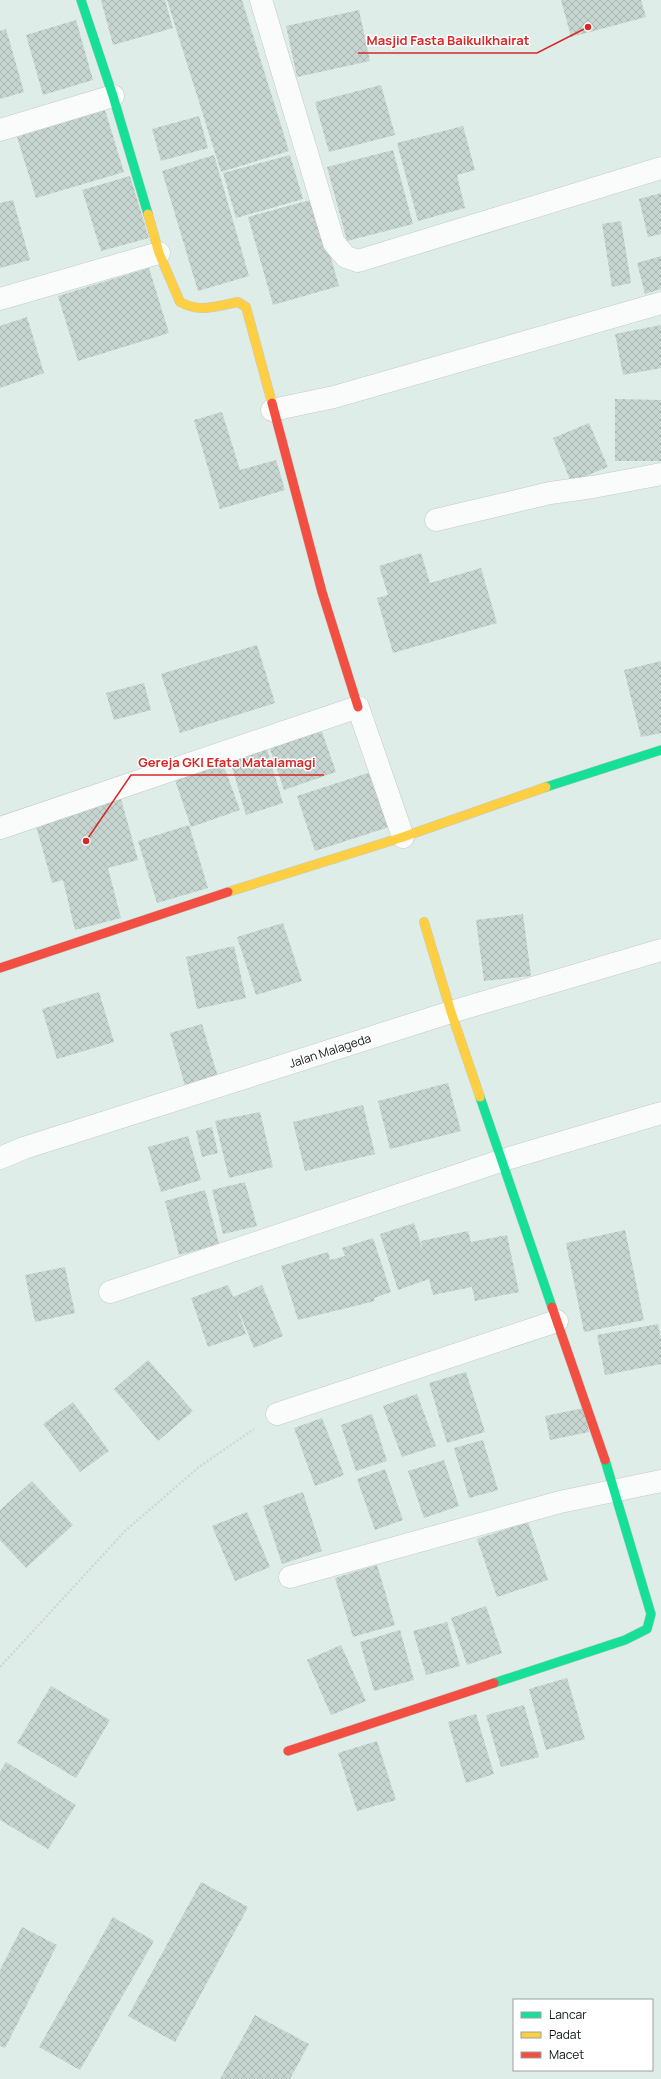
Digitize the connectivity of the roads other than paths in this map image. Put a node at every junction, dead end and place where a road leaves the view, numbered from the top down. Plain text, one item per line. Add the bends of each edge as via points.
1 (82, 0) edge
2 (261, 0) edge
3 (113, 96) junction
4 (0, 130) edge
5 (661, 168) edge
6 (159, 253) junction
7 (0, 299) edge
8 (661, 303) edge
9 (272, 410) junction
10 (661, 474) edge
11 (436, 520) dead end
12 (358, 707) junction
13 (661, 750) edge
14 (0, 828) edge
15 (403, 837) junction
16 (424, 922) dead end
17 (661, 950) edge
18 (0, 968) edge
19 (451, 1012) junction
20 (661, 1113) edge
21 (0, 1158) edge
22 (503, 1160) junction
23 (110, 1292) dead end
24 (557, 1321) junction
25 (277, 1414) road end
26 (661, 1481) edge
27 (616, 1492) junction
28 (290, 1577) dead end
29 (288, 1751) dead end

1 - 3 street
2 - 5 street via 334,243 346,257 358,261
3 - 4 street
3 - 6 street
6 - 7 street
6 - 9 street via 180,302 186,307 196,310 238,302 246,307
8 - 9 street via 334,397
9 - 12 street via 322,592
10 - 11 street via 550,493
12 - 14 street
12 - 15 street
13 - 15 street via 539,789
15 - 18 street via 258,882
16 - 19 street
17 - 19 street, Jalan Malageda
19 - 21 street, Jalan Malageda via 24,1148
19 - 22 street
20 - 22 street
22 - 23 street
22 - 24 street
24 - 25 street
24 - 27 street
26 - 27 street
27 - 28 street via 560,1502
27 - 29 street via 651,1614 647,1629 625,1640

